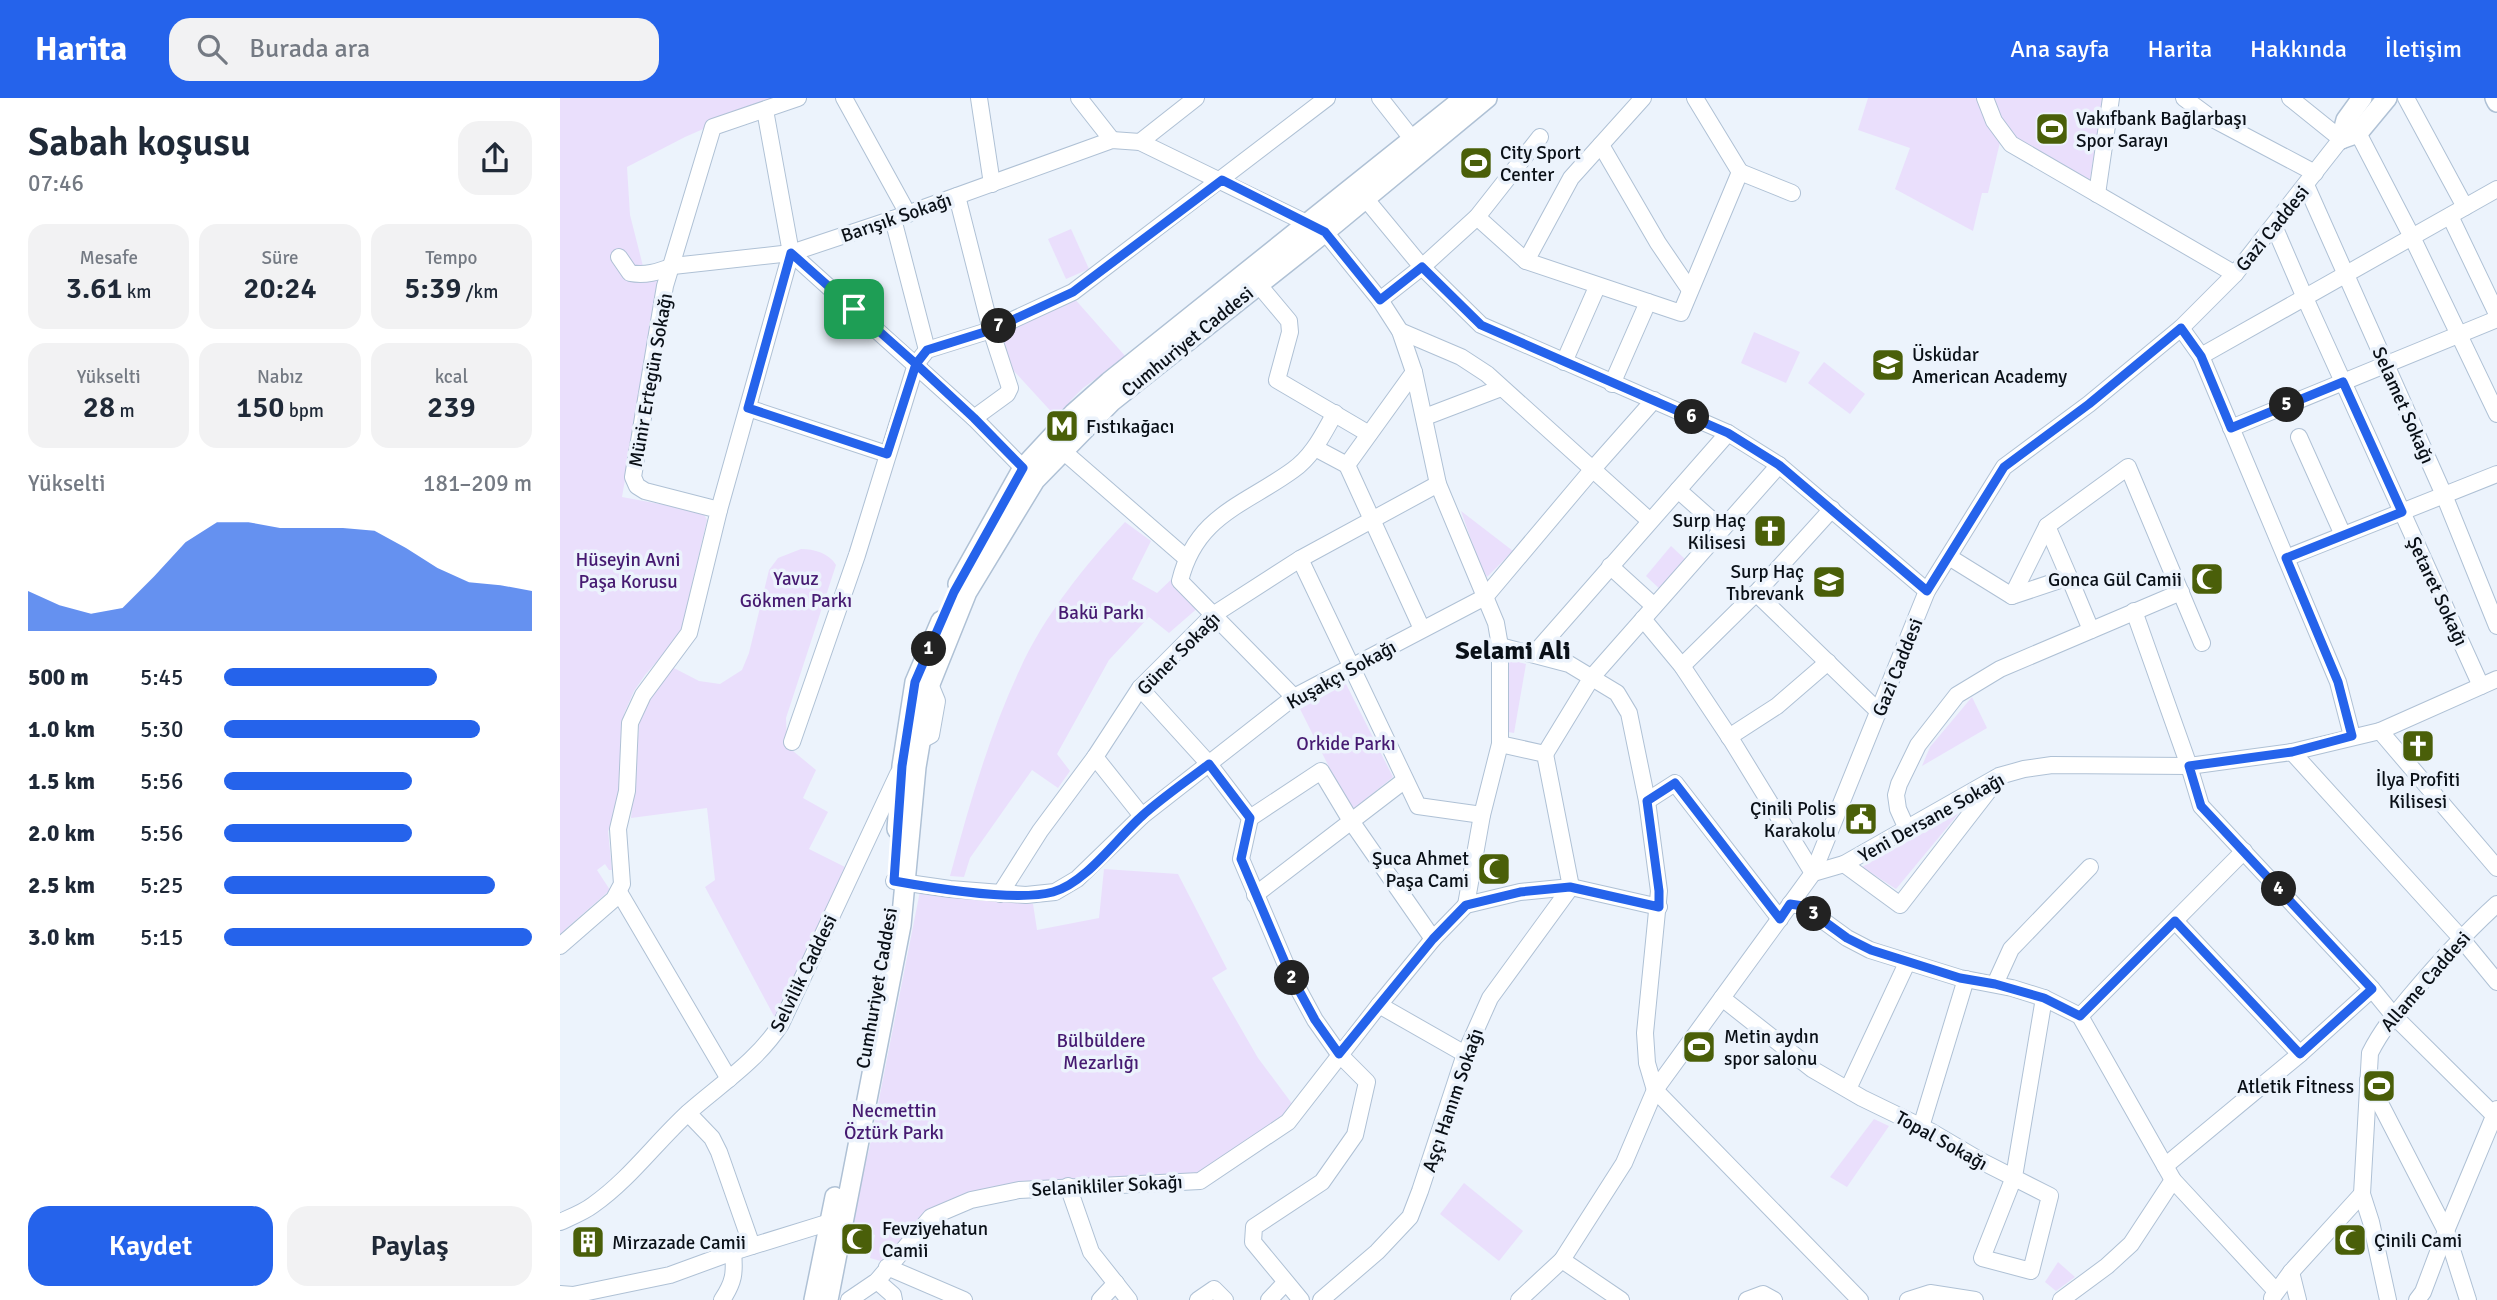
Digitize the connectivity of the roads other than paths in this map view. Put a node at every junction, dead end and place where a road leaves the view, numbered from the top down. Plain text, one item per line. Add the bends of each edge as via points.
1 (798, 98) edge
2 (844, 98) edge
3 (979, 98) edge
4 (1079, 98) edge
5 (1196, 98) edge
6 (1327, 98) edge
7 (1380, 98) edge
8 (1464, 98) edge
9 (1487, 98) edge
10 (1643, 98) edge
11 (1695, 98) edge
12 (1985, 98) edge
13 (2111, 98) edge
14 (2185, 98) edge
15 (2290, 98) edge
16 (2362, 98) edge
17 (2373, 98) edge
18 (2388, 98) edge
19 (2406, 98) edge
20 (765, 110) junction
21 (2350, 136) junction
22 (1540, 137) dead end
23 (1112, 140) junction
24 (1413, 140) junction
25 (1140, 142) junction
26 (1601, 145) junction
27 (1740, 172) junction
28 (2311, 179) junction
29 (1222, 180) junction
30 (992, 184) junction
31 (2497, 189) edge
32 (1792, 193) dead end
33 (2097, 194) junction
34 (957, 196) junction
35 (1365, 198) junction
36 (2457, 211) junction
37 (901, 216) junction
38 (1477, 217) junction
39 (2274, 226) junction
40 (1317, 227) junction
41 (2412, 237) junction
42 (791, 253) junction
43 (619, 257) dead end
44 (1526, 261) junction
45 (673, 266) junction
46 (1422, 267) junction
47 (2235, 274) junction
48 (2346, 275) junction
49 (1258, 284) junction
50 (1597, 286) junction
51 (1690, 290) junction
52 (2305, 298) junction
53 (1380, 300) junction
54 (1648, 302) junction
55 (2497, 317) edge
56 (2181, 328) junction
57 (991, 330) junction
58 (1400, 331) junction
59 (2459, 335) junction
60 (927, 350) junction
61 (2201, 356) junction
62 (1564, 362) junction
63 (916, 364) junction
64 (2386, 365) junction
65 (1414, 372) junction
66 (2343, 382) junction
67 (1612, 384) junction
68 (1501, 387) junction
69 (1654, 400) junction
70 (748, 408) junction
71 (1335, 413) junction
72 (2497, 414) edge
73 (1425, 417) junction
74 (974, 418) junction
75 (2231, 428) junction
76 (1728, 433) junction
77 (1369, 434) junction
78 (2299, 437) dead end
79 (1315, 448) junction
80 (1063, 450) junction
81 (887, 454) junction
82 (1347, 465) junction
83 (1779, 465) junction
84 (1023, 468) junction
85 (1592, 470) junction
86 (2497, 474) edge
87 (1438, 484) junction
88 (1678, 490) junction
89 (2444, 495) junction
90 (1832, 509) junction
91 (719, 510) junction
92 (2402, 512) junction
93 (1373, 519) junction
94 (1650, 521) junction
95 (2047, 526) junction
96 (1722, 529) junction
97 (2343, 535) junction
98 (1950, 557) junction
99 (1186, 558) junction
100 (2286, 558) junction
101 (1300, 559) junction
102 (1609, 566) junction
103 (2068, 577) junction
104 (1927, 591) junction
105 (2181, 592) junction
106 (1756, 593) junction
107 (2012, 596) junction
108 (1485, 597) junction
109 (1654, 606) junction
110 (2134, 611) junction
111 (1213, 615) junction
112 (1643, 619) junction
113 (2497, 626) edge
114 (1422, 629) junction
115 (2091, 630) junction
116 (2202, 643) dead end
117 (1500, 646) junction
118 (1534, 654) junction
119 (1828, 662) junction
120 (1682, 666) junction
121 (1351, 667) junction
122 (1592, 677) junction
123 (2497, 679) edge
124 (2481, 686) junction
125 (1140, 688) junction
126 (1294, 697) junction
127 (1879, 712) junction
128 (2380, 731) junction
129 (2352, 736) junction
130 (1729, 737) junction
131 (792, 742) dead end
132 (1500, 744) junction
133 (2292, 752) junction
134 (1545, 754) junction
135 (1095, 757) junction
136 (1209, 764) junction
137 (902, 766) junction
138 (2189, 766) junction
139 (1999, 776) junction
140 (1405, 780) junction
141 (1647, 801) junction
142 (1482, 815) junction
143 (1142, 816) junction
144 (1250, 818) junction
145 (1351, 821) junction
146 (1907, 829) junction
147 (2244, 851) junction
148 (1844, 864) junction
149 (2090, 867) dead end
150 (2497, 868) edge
151 (1813, 873) junction
152 (900, 882) junction
153 (1570, 887) junction
154 (619, 892) junction
155 (1000, 894) junction
156 (1255, 895) junction
157 (1790, 904) junction
158 (2497, 904) edge
159 (1466, 905) junction
160 (1659, 907) junction
161 (1780, 919) junction
162 (2175, 921) junction
163 (2460, 937) junction
164 (1433, 939) junction
165 (560, 946) edge
166 (1907, 963) junction
167 (1966, 979) junction
168 (2497, 982) edge
169 (1995, 984) junction
170 (2372, 989) junction
171 (2044, 998) junction
172 (1722, 999) junction
173 (1379, 1005) junction
174 (2080, 1016) junction
175 (2394, 1016) junction
176 (1339, 1054) junction
177 (1465, 1054) junction
178 (2300, 1054) junction
179 (2367, 1078) junction
180 (729, 1079) junction
181 (1848, 1089) junction
182 (1656, 1090) junction
183 (688, 1113) junction
184 (2496, 1114) edge
185 (1921, 1127) junction
186 (2169, 1173) junction
187 (2014, 1177) junction
188 (1068, 1186) junction
189 (2362, 1194) junction
190 (560, 1222) edge
191 (836, 1222) junction
192 (2446, 1231) junction
193 (752, 1246) junction
194 (733, 1252) junction
195 (1562, 1261) junction
196 (887, 1267) junction
197 (2291, 1272) junction
198 (877, 1281) junction
199 (1116, 1283) junction
200 (1285, 1283) junction
201 (605, 1293) edge
202 (560, 1294) edge
203 (2273, 1295) edge
204 (722, 1300) edge
205 (814, 1300) edge
206 (828, 1300) edge
207 (849, 1300) edge
208 (894, 1300) edge
209 (964, 1300) edge
210 (1100, 1300) edge
211 (1129, 1300) edge
212 (1198, 1300) edge
213 (1225, 1300) edge
214 (1269, 1300) edge
215 (1301, 1300) edge
216 (1321, 1300) edge
217 (1519, 1300) edge
218 (1621, 1300) edge
219 (1747, 1300) edge
220 (1774, 1300) edge
221 (1860, 1300) edge
222 (1908, 1300) edge
223 (1975, 1300) edge
224 (2061, 1300) edge
225 (2298, 1300) edge
226 (2388, 1300) edge
227 (2417, 1300) edge
228 (2468, 1300) edge

1 - 20 street
2 - 37 street
3 - 30 street
4 - 23 street
5 - 25 street
6 - 29 street
7 - 24 street
8 - 24 main road, Cumhuriyet Caddesi
9 - 35 main road, Cumhuriyet Caddesi
10 - 26 street
11 - 27 street
12 - 33 street via 2011,144
13 - 33 street
14 - 28 street
15 - 21 street
16 - 21 main road via 2346,120
17 - 21 main road
18 - 21 main road
19 - 36 street
20 - 42 street
20 - 45 street, Münir Ertegün Sokağı via 713,127
21 - 28 street, Gazi Caddesi
21 - 41 street
22 - 38 street
23 - 25 street
23 - 30 street, Barışık Sokağı
24 - 40 main road, Cumhuriyet Caddesi
25 - 29 street
26 - 44 street via 1571,178
26 - 51 street
27 - 32 street
27 - 51 street
28 - 39 street, Gazi Caddesi
28 - 48 street, Selamet Sokağı
29 - 40 street
29 - 57 street via 1073,292
30 - 34 street, Barışık Sokağı
31 - 36 street
33 - 47 street
34 - 37 street, Barışık Sokağı
34 - 57 street
35 - 40 main road, Cumhuriyet Caddesi
35 - 46 street
36 - 41 street
36 - 55 street
37 - 42 street, Barışık Sokağı
37 - 60 street
38 - 44 street
38 - 46 street
39 - 47 street, Gazi Caddesi
39 - 52 street, Şetaret Sokağı
40 - 49 main road, Cumhuriyet Caddesi
40 - 53 street
40 - 84 main road, Cumhuriyet Caddesi via 1109,382
41 - 48 street
41 - 59 street
42 - 45 street, Barışık Sokağı
42 - 63 street
42 - 70 street
43 - 45 street, Barışık Sokağı via 636,275
44 - 50 street
45 - 91 street, Münir Ertegün Sokağı via 665,286 633,477 645,491
46 - 53 street
46 - 62 street via 1481,325
47 - 56 street, Gazi Caddesi
48 - 52 street
48 - 64 street, Selamet Sokağı
49 - 71 street via 1289,321 1277,380
49 - 80 main road, Cumhuriyet Caddesi via 1111,402
50 - 54 street
50 - 62 street
51 - 54 street via 1681,313
52 - 61 street
52 - 66 street, Şetaret Sokağı
53 - 58 street
54 - 67 street
55 - 59 street
56 - 61 street
56 - 98 street, Gazi Caddesi via 2004,467
57 - 60 street
57 - 74 street via 1010,388
58 - 65 street
58 - 68 street via 1461,357
59 - 64 street
59 - 72 street
60 - 63 street
61 - 75 street
62 - 67 street
63 - 74 street
63 - 81 street
64 - 66 street
64 - 89 street, Selamet Sokağı
65 - 73 street
65 - 77 street
66 - 75 street
66 - 92 street, Şetaret Sokağı
67 - 69 street
68 - 73 street
68 - 85 street
69 - 76 street
69 - 85 street
70 - 81 street
70 - 91 street
71 - 77 street
71 - 79 street
73 - 87 street
74 - 84 street
75 - 100 street
76 - 83 street
76 - 88 street
77 - 82 street
78 - 97 street
79 - 82 street
79 - 99 street via 1294,470 1221,514
80 - 99 street
80 - 152 main road, Cumhuriyet Caddesi via 1035,480 967,592 930,684
81 - 131 street
82 - 93 street
83 - 90 street
83 - 96 street
84 - 137 main road, Cumhuriyet Caddesi via 954,592 915,682
85 - 94 street
85 - 108 street
86 - 89 street
87 - 93 street, Güner Sokağı
87 - 108 street
88 - 94 street
88 - 96 street
89 - 92 street
89 - 113 street, Selamet Sokağı
90 - 104 street
90 - 106 street
91 - 154 street via 690,633 643,695 630,723 627,791 618,829
92 - 97 street
92 - 124 street, Şetaret Sokağı
93 - 101 street, Güner Sokağı
93 - 114 street
94 - 102 street
95 - 103 street
95 - 105 street via 2128,467
95 - 107 street
96 - 109 street
97 - 100 street
98 - 104 street, Gazi Caddesi
98 - 107 street
99 - 111 street via 1180,581
100 - 129 street via 2338,682
101 - 111 street, Güner Sokağı
101 - 121 street
102 - 109 street
102 - 118 street
103 - 107 street
103 - 115 street
104 - 127 street, Gazi Caddesi
105 - 110 street
105 - 116 street
106 - 119 street
106 - 120 street
108 - 114 street, Kuşakçı Sokağı
108 - 117 street
109 - 112 street
110 - 115 street
110 - 138 street
111 - 125 street, Güner Sokağı
111 - 126 street
112 - 120 street
112 - 122 street
114 - 121 street, Kuşakçı Sokağı
115 - 146 street via 2000,669 1957,695 1919,745 1899,784 1898,809
117 - 118 street
117 - 132 street
118 - 122 street via 1569,664
119 - 127 street
119 - 130 street via 1777,706
120 - 130 street
121 - 126 street, Kuşakçı Sokağı
121 - 140 street
122 - 134 street
122 - 141 street via 1617,693 1629,713
123 - 124 street, Yeni Dersane Sokağı
124 - 128 street, Yeni Dersane Sokağı
125 - 135 street, Güner Sokağı
125 - 136 street
126 - 136 street, Kuşakçı Sokağı
127 - 151 street, Gazi Caddesi
128 - 129 street, Yeni Dersane Sokağı
128 - 150 street
129 - 133 street, Yeni Dersane Sokağı
130 - 151 street
132 - 134 street
132 - 142 street
133 - 138 street, Yeni Dersane Sokağı
133 - 163 street
134 - 153 street
135 - 143 street
135 - 155 street, Güner Sokağı
136 - 143 street, Kuşakçı Sokağı
136 - 144 street
137 - 152 main road, Cumhuriyet Caddesi
137 - 180 street, Selvilik Caddesi via 781,1024 755,1058
138 - 139 street, Yeni Dersane Sokağı via 2052,765
138 - 147 street via 2201,806
139 - 146 street, Yeni Dersane Sokağı
139 - 148 street via 1900,905
140 - 142 street via 1418,806
140 - 145 street
141 - 160 street
141 - 161 street via 1675,783
142 - 159 street
143 - 155 street, Kuşakçı Sokağı via 1077,880 1055,892
144 - 145 street via 1321,771
144 - 156 street via 1241,859
145 - 156 street
145 - 164 street
146 - 148 street, Yeni Dersane Sokağı
147 - 162 street
147 - 170 street
148 - 151 street, Yeni Dersane Sokağı
149 - 169 street via 2011,949
151 - 157 street, Gazi Caddesi
152 - 155 street
152 - 191 main road, Cumhuriyet Caddesi via 890,914 864,1091
153 - 159 street via 1520,892
153 - 160 street
153 - 177 street, Aşçı Hanım Sokağı via 1490,998
154 - 165 street
154 - 180 street
156 - 176 street via 1289,972
157 - 161 street, Gazi Caddesi
157 - 166 street via 1803,906 1847,938
158 - 163 street, Allame Caddesi
159 - 164 street, Selanikliler Sokağı
160 - 182 street via 1645,1033 1647,1063
161 - 172 street, Gazi Caddesi
162 - 174 street
162 - 178 street
163 - 168 street
163 - 175 street, Allame Caddesi
164 - 173 street, Selanikliler Sokağı
166 - 167 street
166 - 181 street
167 - 169 street
167 - 185 street
169 - 171 street
170 - 175 street
170 - 178 street
171 - 174 street
171 - 187 street, Topal Sokağı
172 - 181 street, Topal Sokağı via 1812,1069
172 - 182 street, Gazi Caddesi
173 - 176 street, Selanikliler Sokağı
173 - 177 street
174 - 186 street
175 - 179 street, Allame Caddesi via 2370,1053
175 - 184 street
176 - 188 street, Selanikliler Sokağı via 1288,1122 1200,1181
176 - 200 street via 1367,1082 1355,1135 1322,1182 1254,1227 1253,1242
177 - 216 street, Aşçı Hanım Sokağı via 1410,1217
178 - 186 street
179 - 189 street, Allame Caddesi
179 - 192 street
180 - 183 street, Selvilik Caddesi
181 - 185 street, Topal Sokağı
182 - 195 street, Gazi Caddesi via 1624,1163
182 - 221 street
183 - 190 street, Selvilik Caddesi via 616,1188
183 - 193 street via 719,1152
184 - 192 street
185 - 187 street, Topal Sokağı
186 - 203 street
186 - 224 street via 2131,1244
187 - 187 street via 1982,1258 2031,1271 2050,1196
188 - 196 street, Selanikliler Sokağı via 971,1200 931,1217
188 - 199 street via 1091,1252
189 - 197 street
189 - 226 street, Allame Caddesi
191 - 193 street
191 - 205 main road, Cumhuriyet Caddesi
191 - 206 main road, Cumhuriyet Caddesi
192 - 227 street
192 - 228 street
193 - 194 street
194 - 201 street
194 - 204 street via 735,1272
195 - 217 street, Gazi Caddesi
195 - 218 street
196 - 198 street, Selanikliler Sokağı
196 - 209 street
197 - 203 street
197 - 225 street
198 - 207 street, Selanikliler Sokağı
198 - 208 street
199 - 210 street
199 - 211 street
200 - 214 street
200 - 215 street
201 - 202 street
212 - 213 street via 1214,1289
219 - 220 street via 1763,1294
222 - 223 street via 1930,1293

